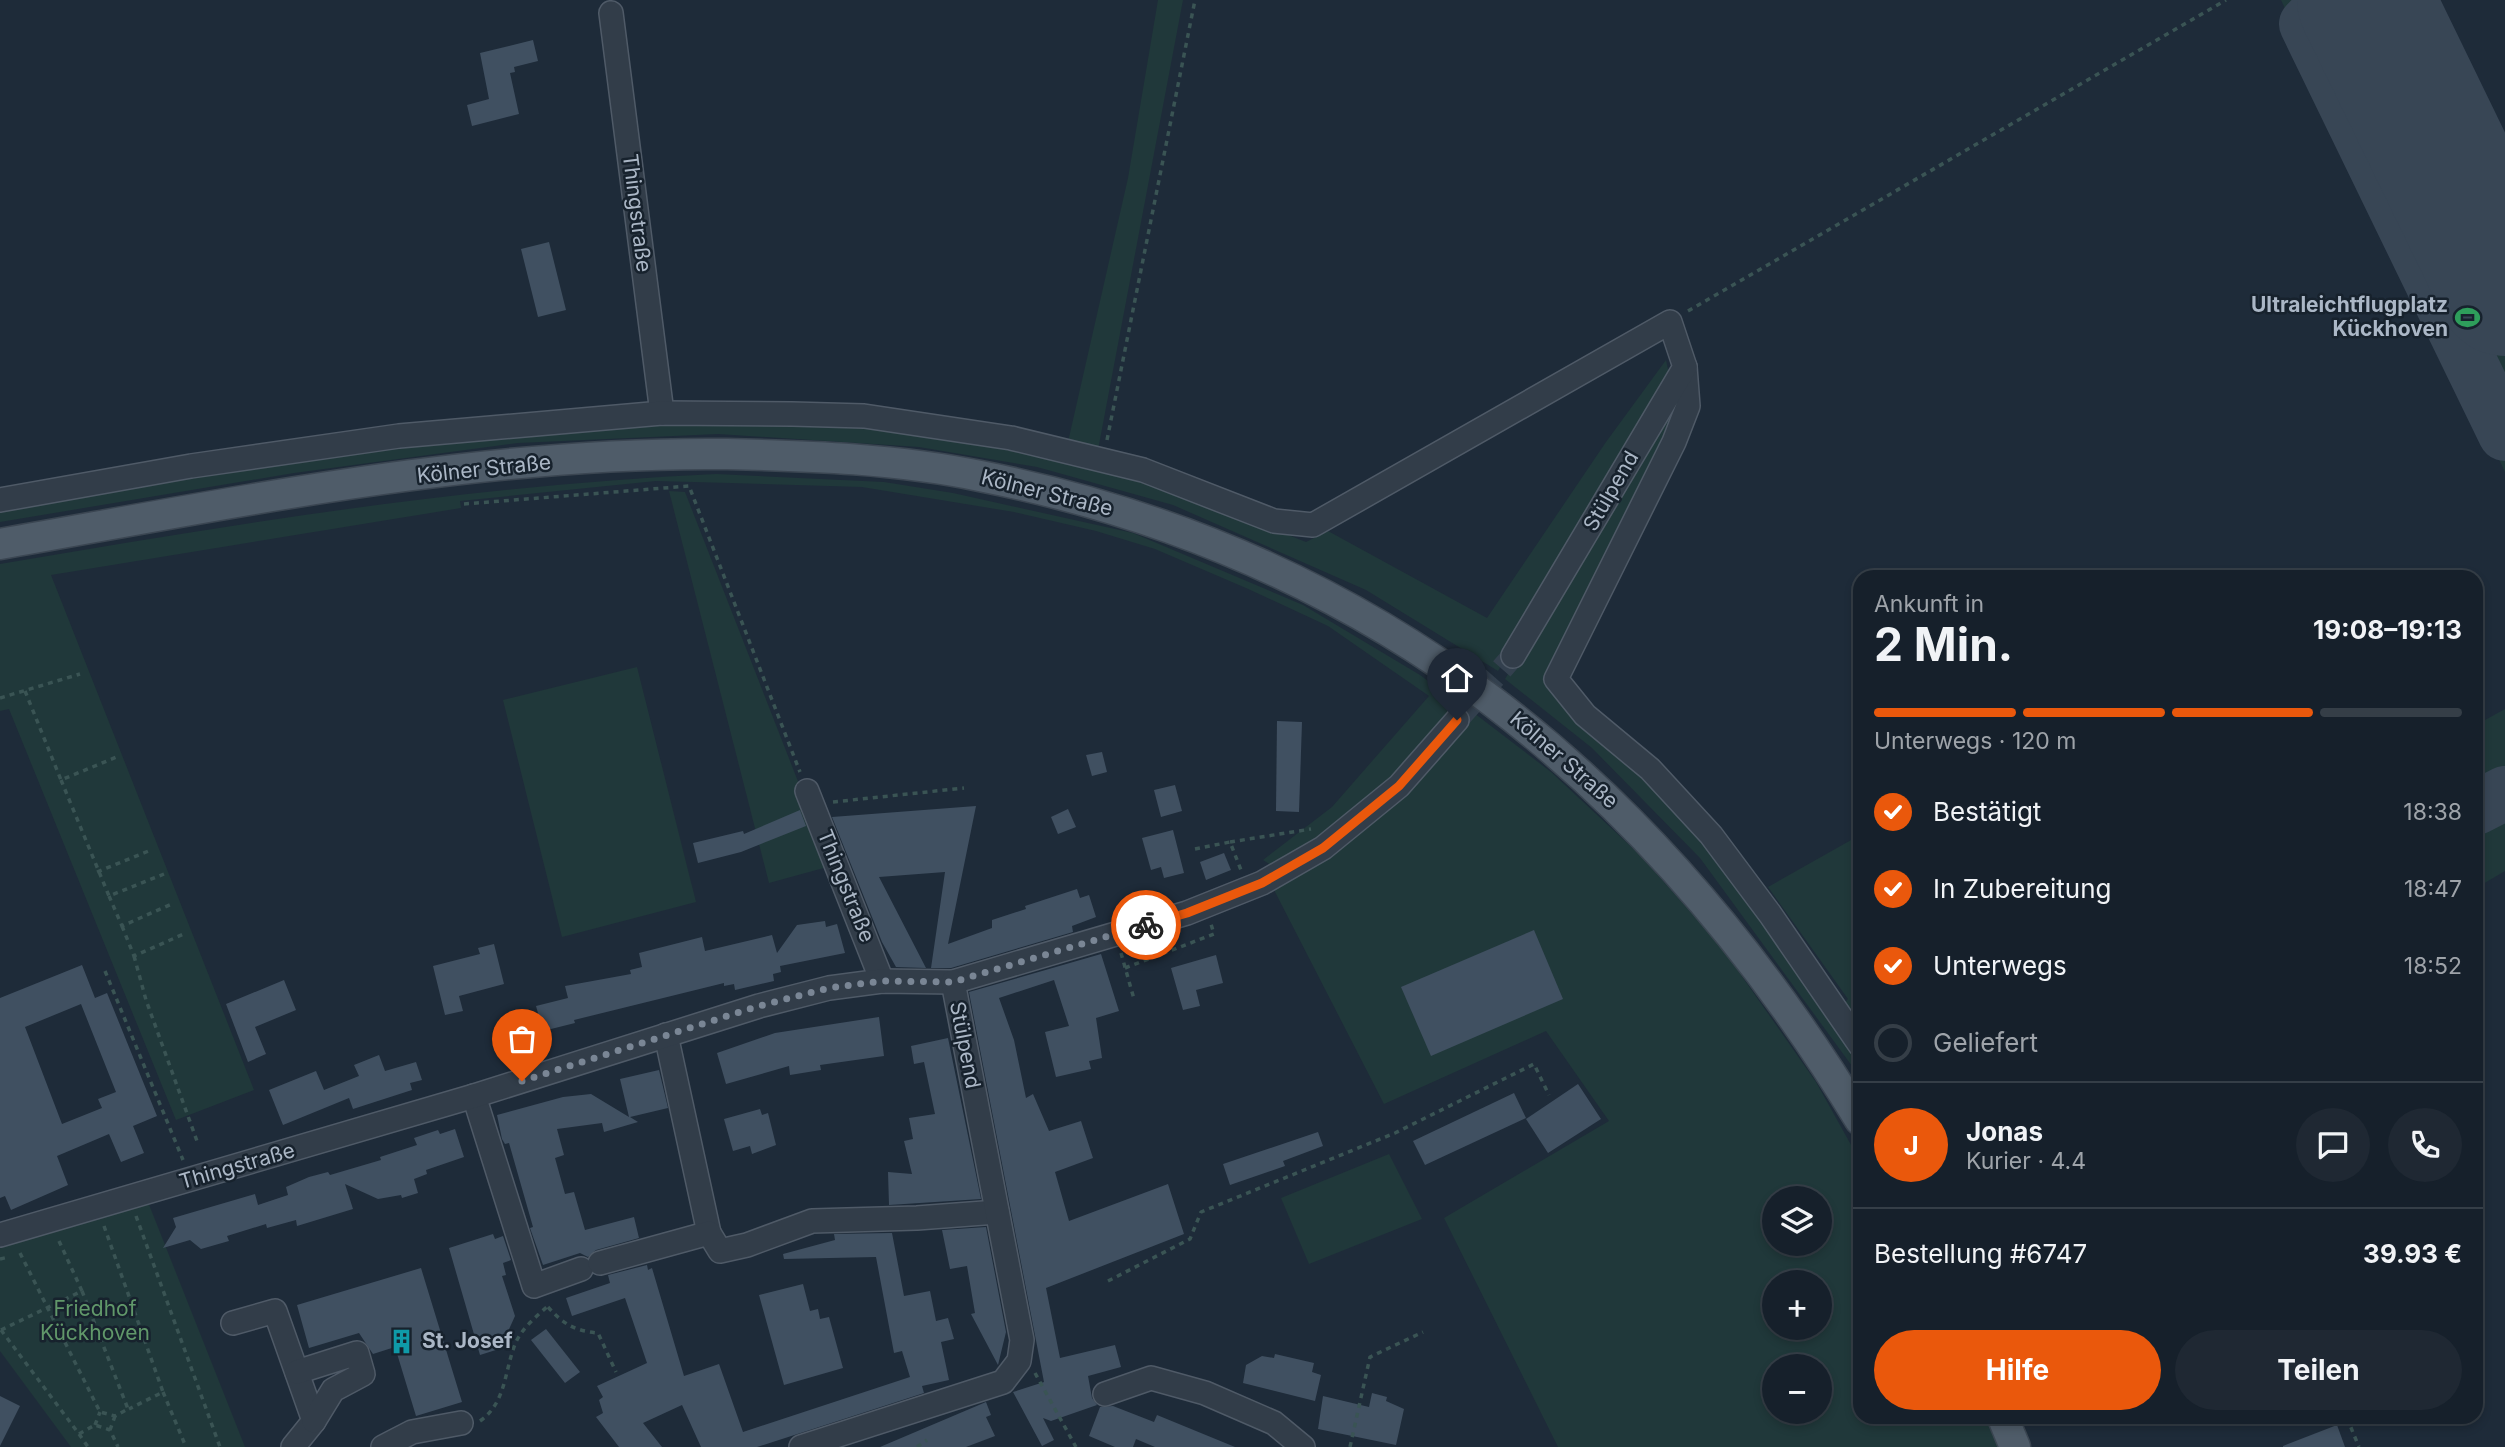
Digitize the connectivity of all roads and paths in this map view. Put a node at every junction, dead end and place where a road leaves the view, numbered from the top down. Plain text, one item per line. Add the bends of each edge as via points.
1 (1195, 0) edge
2 (2226, 0) edge
3 (611, 13) dead end
4 (1670, 321) junction
5 (1685, 367) junction
6 (662, 413) junction
7 (1103, 459) junction
8 (0, 500) edge
9 (464, 504) dead end
10 (0, 544) edge
11 (1513, 656) tunnel mouth
12 (80, 674) dead end
13 (25, 691) junction
14 (0, 698) edge
15 (1457, 720) tunnel mouth
16 (119, 756) dead end
17 (61, 780) junction
18 (964, 788) dead end
19 (810, 797) junction
20 (1311, 829) dead end
21 (1230, 842) junction
22 (1195, 849) dead end
23 (151, 850) dead end
24 (97, 872) junction
25 (164, 874) dead end
26 (1255, 886) junction
27 (109, 897) junction
28 (174, 903) dead end
29 (1205, 906) junction
30 (122, 926) junction
31 (187, 933) dead end
32 (1115, 934) junction
33 (134, 956) junction
34 (1125, 968) junction
35 (105, 971) dead end
36 (882, 981) junction
37 (953, 982) junction
38 (1134, 999) dead end
39 (666, 1035) junction
40 (1853, 1035) edge
41 (1549, 1095) dead end
42 (474, 1096) junction
43 (1853, 1109) edge
44 (197, 1141) dead end
45 (192, 1180) junction
46 (998, 1212) junction
47 (125, 1219) dead end
48 (115, 1223) dead end
49 (104, 1226) junction
50 (93, 1230) dead end
51 (709, 1233) junction
52 (0, 1234) edge
53 (71, 1237) dead end
54 (20, 1253) dead end
55 (1108, 1281) dead end
56 (534, 1286) junction
57 (82, 1291) junction
58 (555, 1301) dead end
59 (547, 1306) junction
60 (47, 1307) junction
61 (233, 1323) dead end
62 (1, 1330) edge
63 (1423, 1332) dead end
64 (1019, 1361) junction
65 (297, 1372) junction
66 (616, 1373) dead end
67 (163, 1392) junction
68 (1105, 1394) dead end
69 (128, 1409) junction
70 (100, 1412) junction
71 (115, 1416) junction
72 (314, 1421) junction
73 (468, 1424) joint
74 (2005, 1424) edge
75 (2349, 1424) edge
76 (95, 1425) junction
77 (110, 1430) junction
78 (79, 1434) junction
79 (928, 1440) dead end
80 (88, 1447) edge
81 (118, 1447) edge
82 (186, 1447) edge
83 (220, 1447) edge
84 (293, 1447) edge
85 (383, 1447) edge
86 (800, 1447) edge
87 (917, 1447) edge
88 (1076, 1447) edge
89 (1303, 1447) edge
90 (1350, 1447) edge
91 (2015, 1447) edge
92 (2359, 1447) edge

1 - 7 path
2 - 4 path
3 - 6 street, Thingstraße
4 - 5 street
4 - 7 street via 1313,526 1274,521
5 - 11 street, Stülpend
5 - 40 street via 1688,406 1674,442 1556,679 1585,715 1650,769 1711,835
6 - 7 street via 864,416 1011,438
6 - 8 street via 399,436
9 - 19 path via 689,486
10 - 43 main road, Kölner Straße via 390,479 662,456 860,460 974,474 1097,504 1215,545 1318,592 1437,660 1497,702 1623,813 1708,905 1786,1003
12 - 13 path
13 - 14 path
13 - 17 path
15 - 26 street, Stülpend via 1399,786 1323,848
16 - 17 path
17 - 24 path
18 - 19 path
19 - 36 street, Thingstraße
20 - 21 path
21 - 22 path
21 - 26 path
23 - 24 path
24 - 27 path
25 - 27 path
26 - 29 street, Stülpend
27 - 30 path
28 - 30 path
29 - 32 street, Stülpend
29 - 34 path via 1214,934
30 - 33 path
31 - 33 path
32 - 34 path
32 - 37 street, Stülpend
33 - 44 path
34 - 38 path
35 - 45 path
36 - 37 street, Thingstraße
36 - 39 street, Thingstraße via 829,988
37 - 46 street, Stülpend
39 - 42 street, Thingstraße
39 - 51 street
41 - 55 path via 1534,1065 1395,1133 1200,1212 1190,1239
42 - 45 street, Thingstraße
42 - 56 street
45 - 52 street, Thingstraße
46 - 51 street via 812,1221 720,1251
46 - 64 street, Stülpend via 1022,1340
47 - 83 path via 136,1216
48 - 49 path
49 - 50 path
49 - 67 path
51 - 56 street
53 - 57 path via 60,1241
54 - 60 path
56 - 59 path
57 - 60 path
57 - 69 path
58 - 59 path
59 - 66 path via 560,1321 578,1331 598,1333
59 - 73 path via 516,1343 499,1401 492,1411
60 - 62 path
60 - 70 path
61 - 65 street via 275,1311
62 - 78 path
63 - 90 path via 1370,1357
64 - 86 street via 1003,1382
64 - 88 path via 1034,1370
65 - 72 street
65 - 72 street via 357,1353 363,1374 333,1390
67 - 69 path
67 - 82 path
68 - 89 street via 1151,1378 1205,1393 1274,1423
69 - 71 path
70 - 71 path
70 - 76 path
71 - 77 path
72 - 84 street
73 - 85 street via 412,1432
74 - 91 main road
75 - 92 path
76 - 77 path
76 - 78 path
77 - 81 path
78 - 80 path
79 - 87 path

